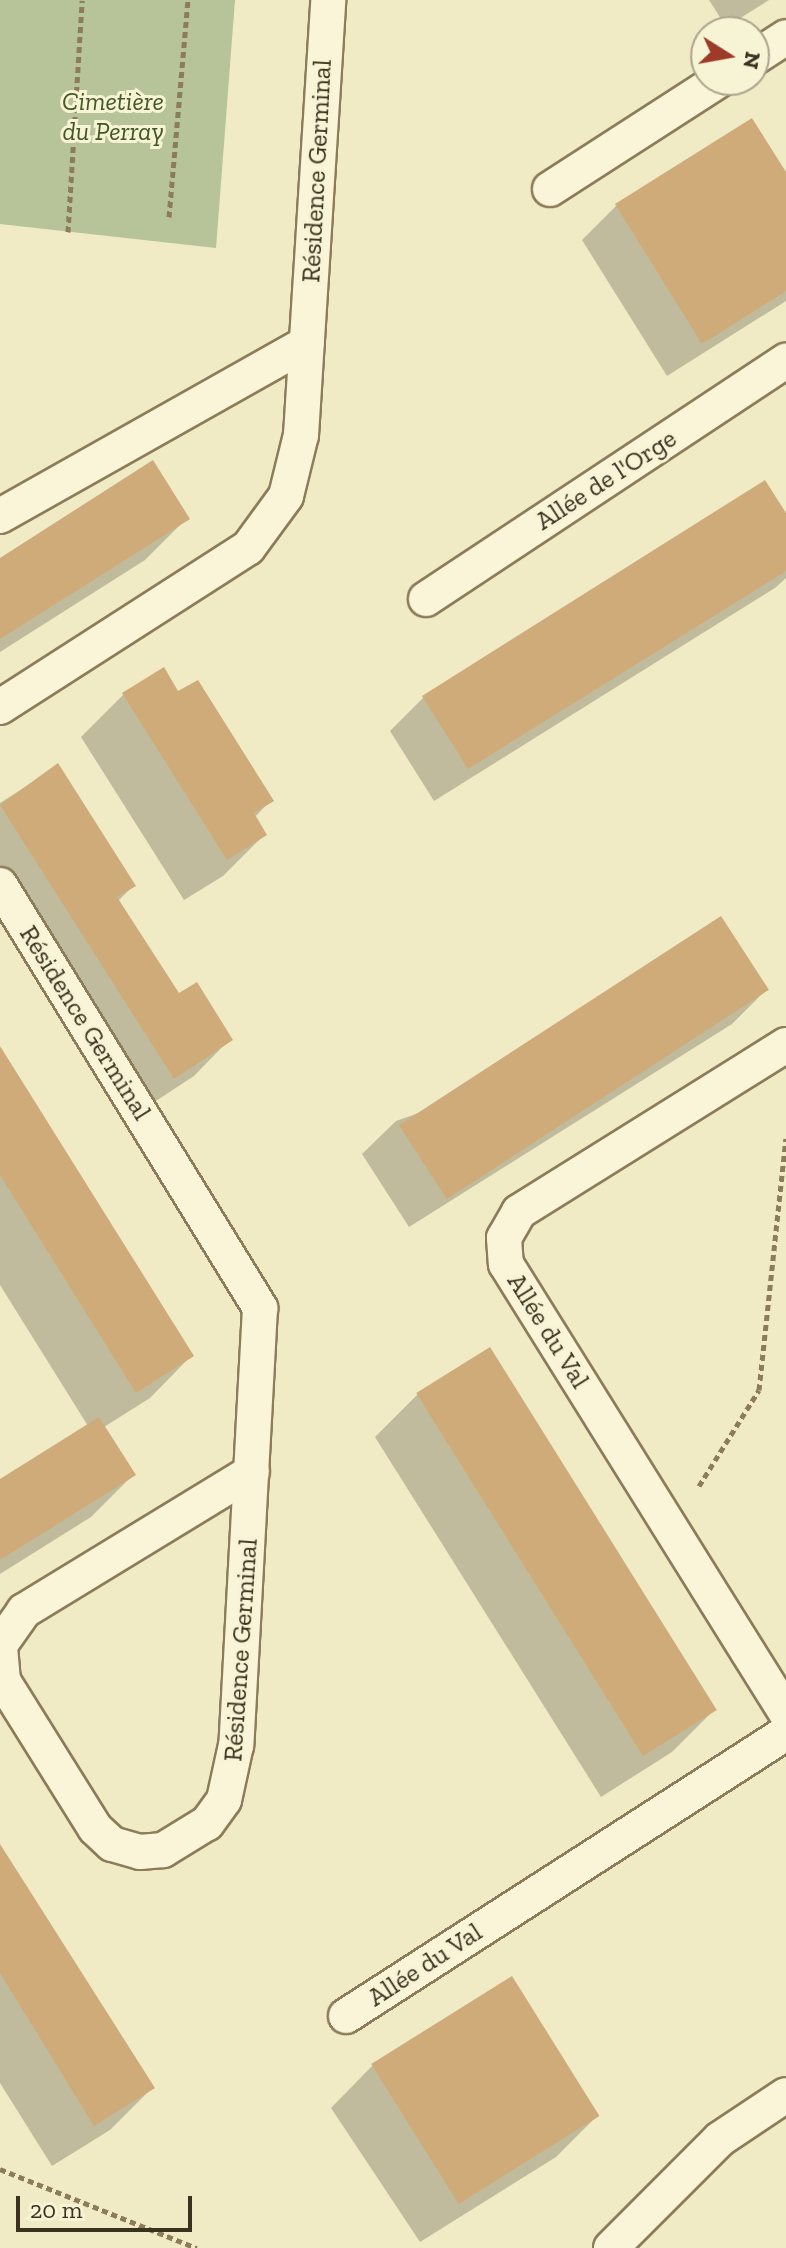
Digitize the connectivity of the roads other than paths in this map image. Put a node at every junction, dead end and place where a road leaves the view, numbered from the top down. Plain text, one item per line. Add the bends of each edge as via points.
1 (328, 0) edge
2 (694, 96) edge
3 (550, 189) dead end
4 (307, 343) junction
5 (786, 361) edge
6 (0, 516) edge
7 (426, 599) dead end
8 (0, 707) edge
9 (0, 885) edge
10 (786, 1045) edge
11 (252, 1472) junction
12 (0, 1647) edge
13 (786, 1713) edge
14 (786, 1733) edge
15 (346, 2016) dead end
16 (786, 2095) edge
17 (611, 2248) edge

1 - 4 lane, Résidence Germinal
2 - 3 lane
4 - 6 lane
4 - 8 lane, Résidence Germinal via 301,435 286,496 248,548
5 - 7 lane, Allée de l'Orge
9 - 11 lane, Résidence Germinal via 260,1308
10 - 13 lane, Allée du Val via 519,1212 504,1238 506,1264
11 - 12 lane, Résidence Germinal via 24,1611
11 - 12 lane, Résidence Germinal via 236,1745 224,1800 207,1823 163,1850 140,1852 112,1844 95,1828 3,1681
14 - 15 lane, Allée du Val
16 - 17 lane via 720,2139

